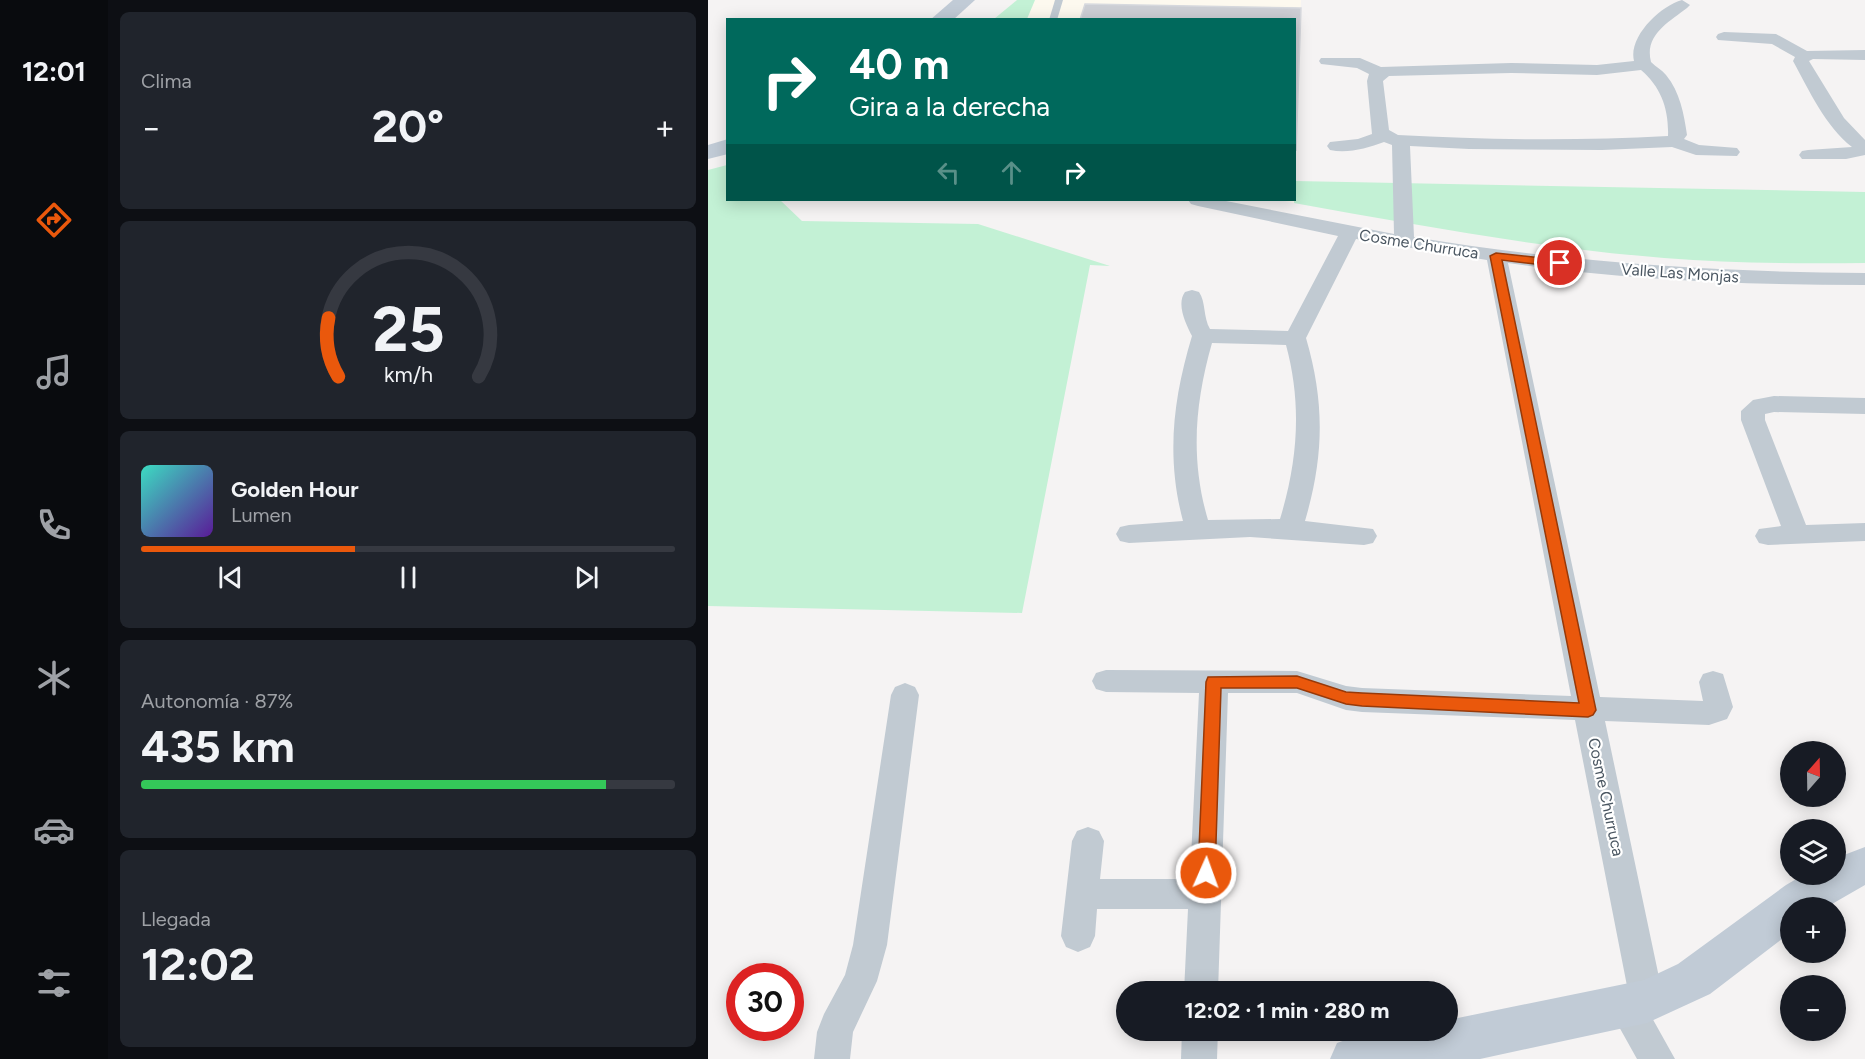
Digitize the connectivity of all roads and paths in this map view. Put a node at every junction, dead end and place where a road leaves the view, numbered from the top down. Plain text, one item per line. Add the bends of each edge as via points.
1 (1059, 0) edge
2 (1682, 5) dead end
3 (971, 9) edge
4 (946, 18) edge
5 (1054, 18) edge
6 (1724, 36) dead end
7 (1865, 55) edge
8 (1804, 56) junction
9 (1327, 61) dead end
10 (1644, 65) junction
11 (1380, 73) junction
12 (1392, 139) junction
13 (1674, 141) junction
14 (1336, 146) dead end
15 (726, 147) edge
16 (1865, 149) edge
17 (708, 152) edge
18 (1731, 152) dead end
19 (1808, 155) dead end
20 (726, 166) edge
21 (708, 170) edge
22 (1203, 201) edge
23 (1350, 232) junction
24 (1404, 242) junction
25 (1496, 256) junction
26 (1865, 279) edge
27 (1192, 296) dead end
28 (1203, 336) junction
29 (1294, 338) junction
30 (1865, 406) edge
31 (1198, 529) junction
32 (1290, 529) junction
33 (1865, 532) edge
34 (1129, 534) dead end
35 (1364, 536) dead end
36 (1768, 536) dead end
37 (1797, 536) junction
38 (1106, 681) dead end
39 (1214, 682) junction
40 (1713, 682) dead end
41 (905, 695) dead end
42 (1588, 710) junction
43 (1088, 841) dead end
44 (1865, 866) edge
45 (1082, 894) junction
46 (1205, 894) junction
47 (1078, 936) dead end
48 (1201, 981) edge
49 (1636, 1004) junction
50 (1200, 1041) edge
51 (1434, 1052) edge
52 (832, 1059) edge
53 (1199, 1059) edge
54 (1353, 1059) edge
55 (1657, 1059) edge

1 - 5 lane
2 - 10 street via 1647,35 1641,52
3 - 4 street
6 - 8 street via 1776,39
7 - 8 street
8 - 16 street via 1801,61 1824,102
9 - 11 street via 1360,63
10 - 11 street
10 - 13 street via 1664,85 1677,122 1678,135
11 - 12 street via 1375,81 1380,132
12 - 13 street via 1549,145
12 - 14 street
12 - 24 street
13 - 18 street via 1696,150
15 - 17 street
16 - 19 street
20 - 21 street
22 - 23 street, Cosme Churruca
23 - 24 street, Cosme Churruca
23 - 29 street
24 - 25 street, Cosme Churruca
25 - 26 street, Valle Las Monjas via 1677,275
25 - 42 street, Cosme Churruca
27 - 28 street via 1194,319
28 - 29 street
28 - 31 street via 1186,402 1182,439 1188,499
29 - 32 street via 1305,376 1310,427 1303,484
30 - 37 street via 1774,404 1761,405 1753,411
31 - 32 street
31 - 34 street
32 - 35 street
33 - 37 street
36 - 37 street
38 - 39 street
39 - 42 street via 1297,682 1362,700
39 - 46 street
40 - 42 street via 1719,707 1714,713
41 - 52 street via 870,945 860,981 835,1032
42 - 49 street, Cosme Churruca
43 - 45 street
44 - 49 street via 1801,899 1694,979
45 - 46 street
45 - 47 street
46 - 48 street
49 - 51 street
49 - 55 street, Cosme Churruca
50 - 53 street
51 - 54 street

